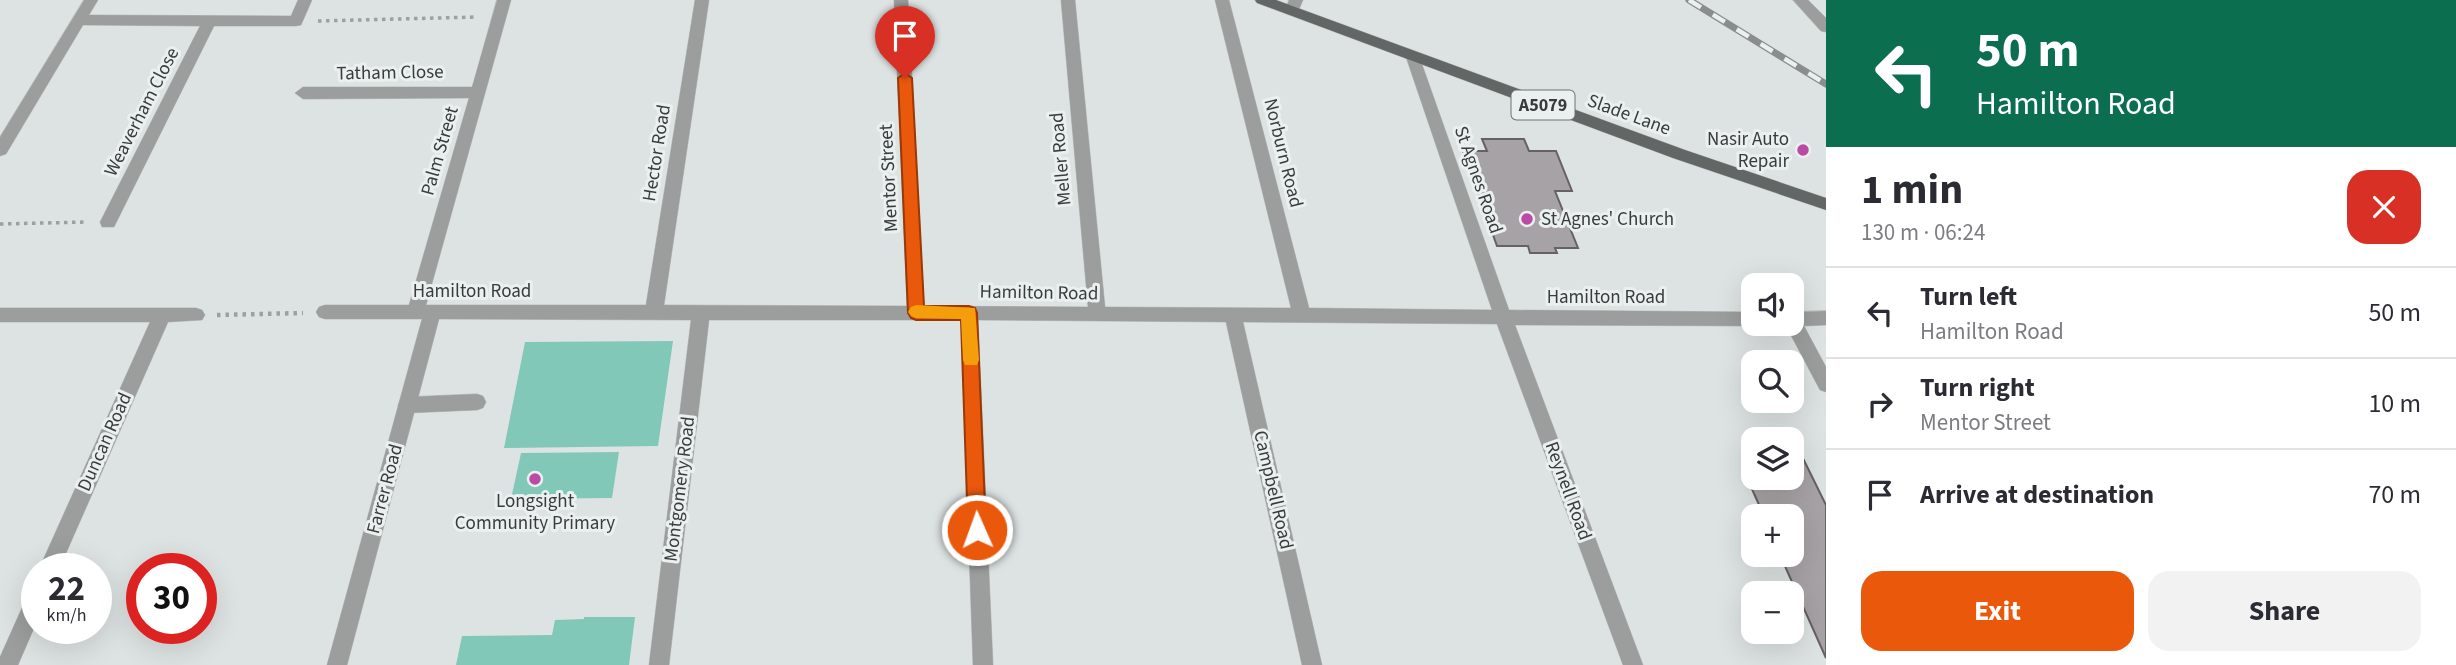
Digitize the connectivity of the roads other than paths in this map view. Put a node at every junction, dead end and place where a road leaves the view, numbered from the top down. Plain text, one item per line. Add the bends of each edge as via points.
1 (91, 0) edge
2 (305, 0) edge
3 (504, 0) edge
4 (702, 0) edge
5 (901, 0) edge
6 (1068, 0) edge
7 (1222, 0) edge
8 (1262, 0) edge
9 (1800, 0) edge
10 (1294, 5) edge
11 (79, 20) junction
12 (209, 20) junction
13 (1826, 27) edge
14 (1413, 57) junction
15 (478, 92) junction
16 (303, 93) dead end
17 (0, 150) edge
18 (1826, 204) edge
19 (108, 222) road end
20 (325, 312) road end
21 (654, 312) junction
22 (701, 312) junction
23 (424, 313) junction
24 (916, 313) junction
25 (969, 313) junction
26 (0, 315) edge
27 (196, 315) road end
28 (1097, 315) junction
29 (1233, 315) junction
30 (162, 316) junction
31 (1302, 316) junction
32 (1503, 317) junction
33 (1826, 318) edge
34 (1741, 319) edge
35 (1804, 319) edge
36 (1800, 336) edge
37 (1826, 384) edge
38 (477, 402) dead end
39 (407, 405) junction
40 (56, 553) edge
41 (21, 633) edge
42 (7, 665) edge
43 (337, 665) edge
44 (659, 665) edge
45 (983, 665) edge
46 (1312, 665) edge
47 (1633, 665) edge

1 - 11 street
2 - 12 street via 296,21
3 - 15 street, Palm Street
4 - 21 street, Hector Road
5 - 24 street, Mentor Street
6 - 28 street, Meller Road
7 - 31 street, Norburn Road
8 - 10 main road, Slade Lane / A5079
9 - 13 street
10 - 14 main road, Slade Lane / A5079
11 - 12 street
11 - 17 street
12 - 19 street, Weaverham Close
14 - 18 main road, Slade Lane / A5079
14 - 32 street, St Agnes Road
15 - 16 street, Tatham Close
15 - 23 street, Palm Street
20 - 23 street, Hamilton Road
21 - 22 street, Hamilton Road
21 - 23 street, Hamilton Road
22 - 24 street, Hamilton Road
22 - 44 street, Montgomery Road
23 - 39 street, Farrer Road
24 - 25 street, Hamilton Road
25 - 28 street, Hamilton Road
25 - 45 street
26 - 30 street
27 - 30 street
28 - 29 street, Hamilton Road
29 - 31 street, Hamilton Road
29 - 46 street, Campbell Road
30 - 40 street, Duncan Road
31 - 32 street, Hamilton Road
32 - 34 street, Hamilton Road
32 - 47 street, Reynell Road
33 - 35 street
36 - 37 street
38 - 39 street
39 - 43 street, Farrer Road
41 - 42 street

